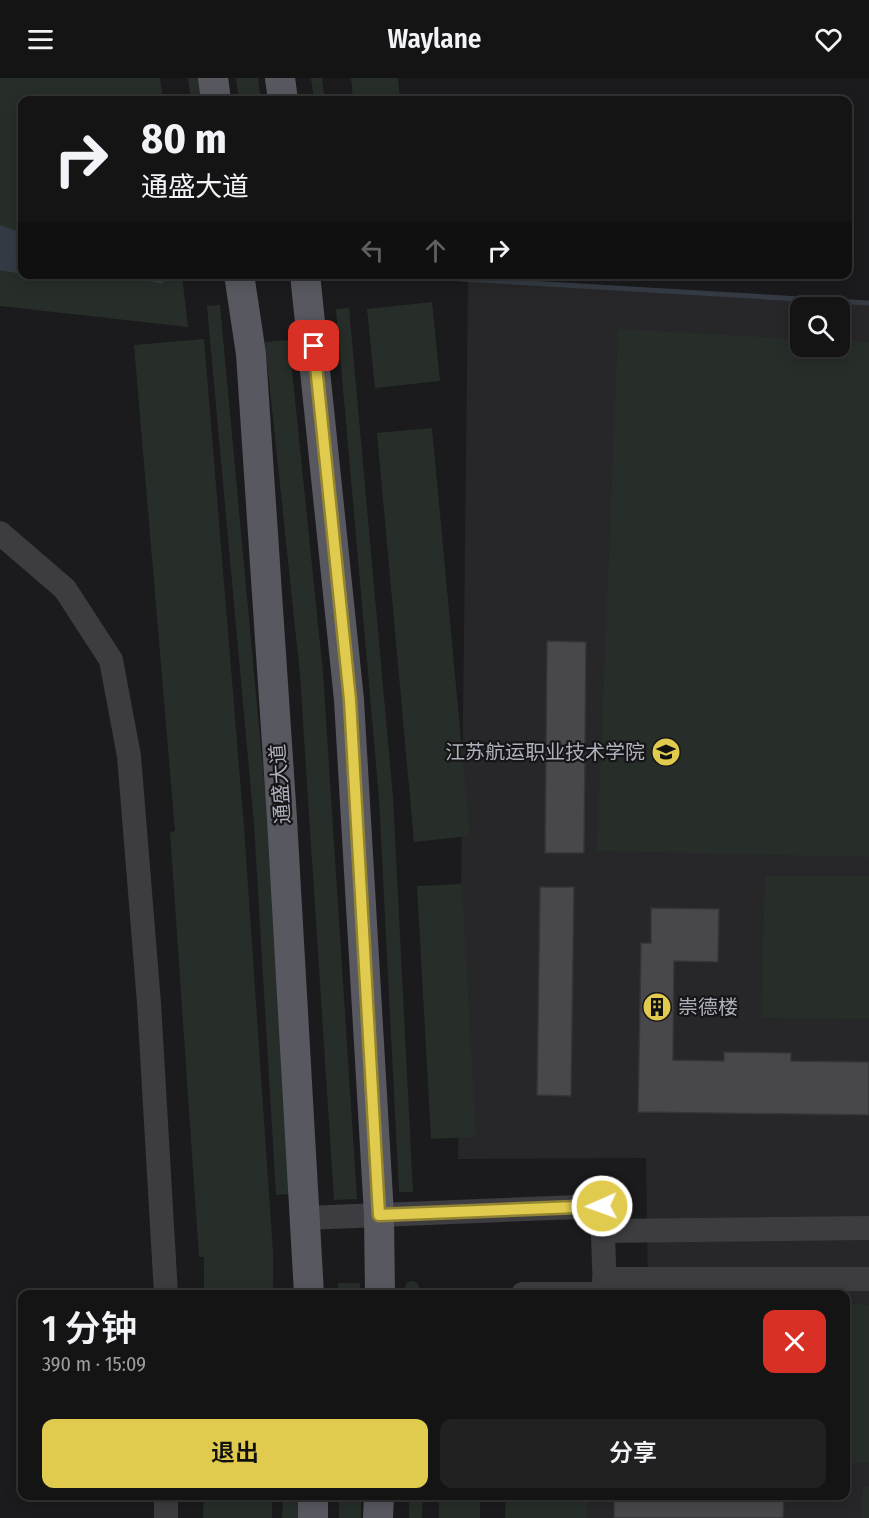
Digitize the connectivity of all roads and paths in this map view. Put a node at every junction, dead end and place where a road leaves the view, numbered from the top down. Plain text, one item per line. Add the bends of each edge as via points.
1 (213, 78) edge
2 (215, 96) edge
3 (307, 279) edge
4 (241, 289) edge
5 (0, 533) edge
6 (379, 1215) junction
7 (305, 1218) junction
8 (869, 1228) edge
9 (603, 1231) junction
10 (604, 1279) junction
11 (869, 1280) edge
12 (166, 1290) edge
13 (309, 1290) edge
14 (380, 1290) edge
15 (605, 1290) edge
16 (166, 1500) edge
17 (313, 1500) edge
18 (378, 1500) edge
19 (166, 1518) edge
20 (313, 1518) edge
21 (378, 1518) edge

1 - 2 main road
3 - 6 main road via 350,700
4 - 7 main road, 通盛大道 via 251,354
5 - 12 street via 65,589 111,660 130,768
6 - 7 street
6 - 9 street via 602,1206
6 - 14 main road
7 - 13 main road, 通盛大道
8 - 9 street
9 - 10 street
10 - 11 street
10 - 15 street
16 - 19 street
17 - 20 main road
18 - 21 main road

